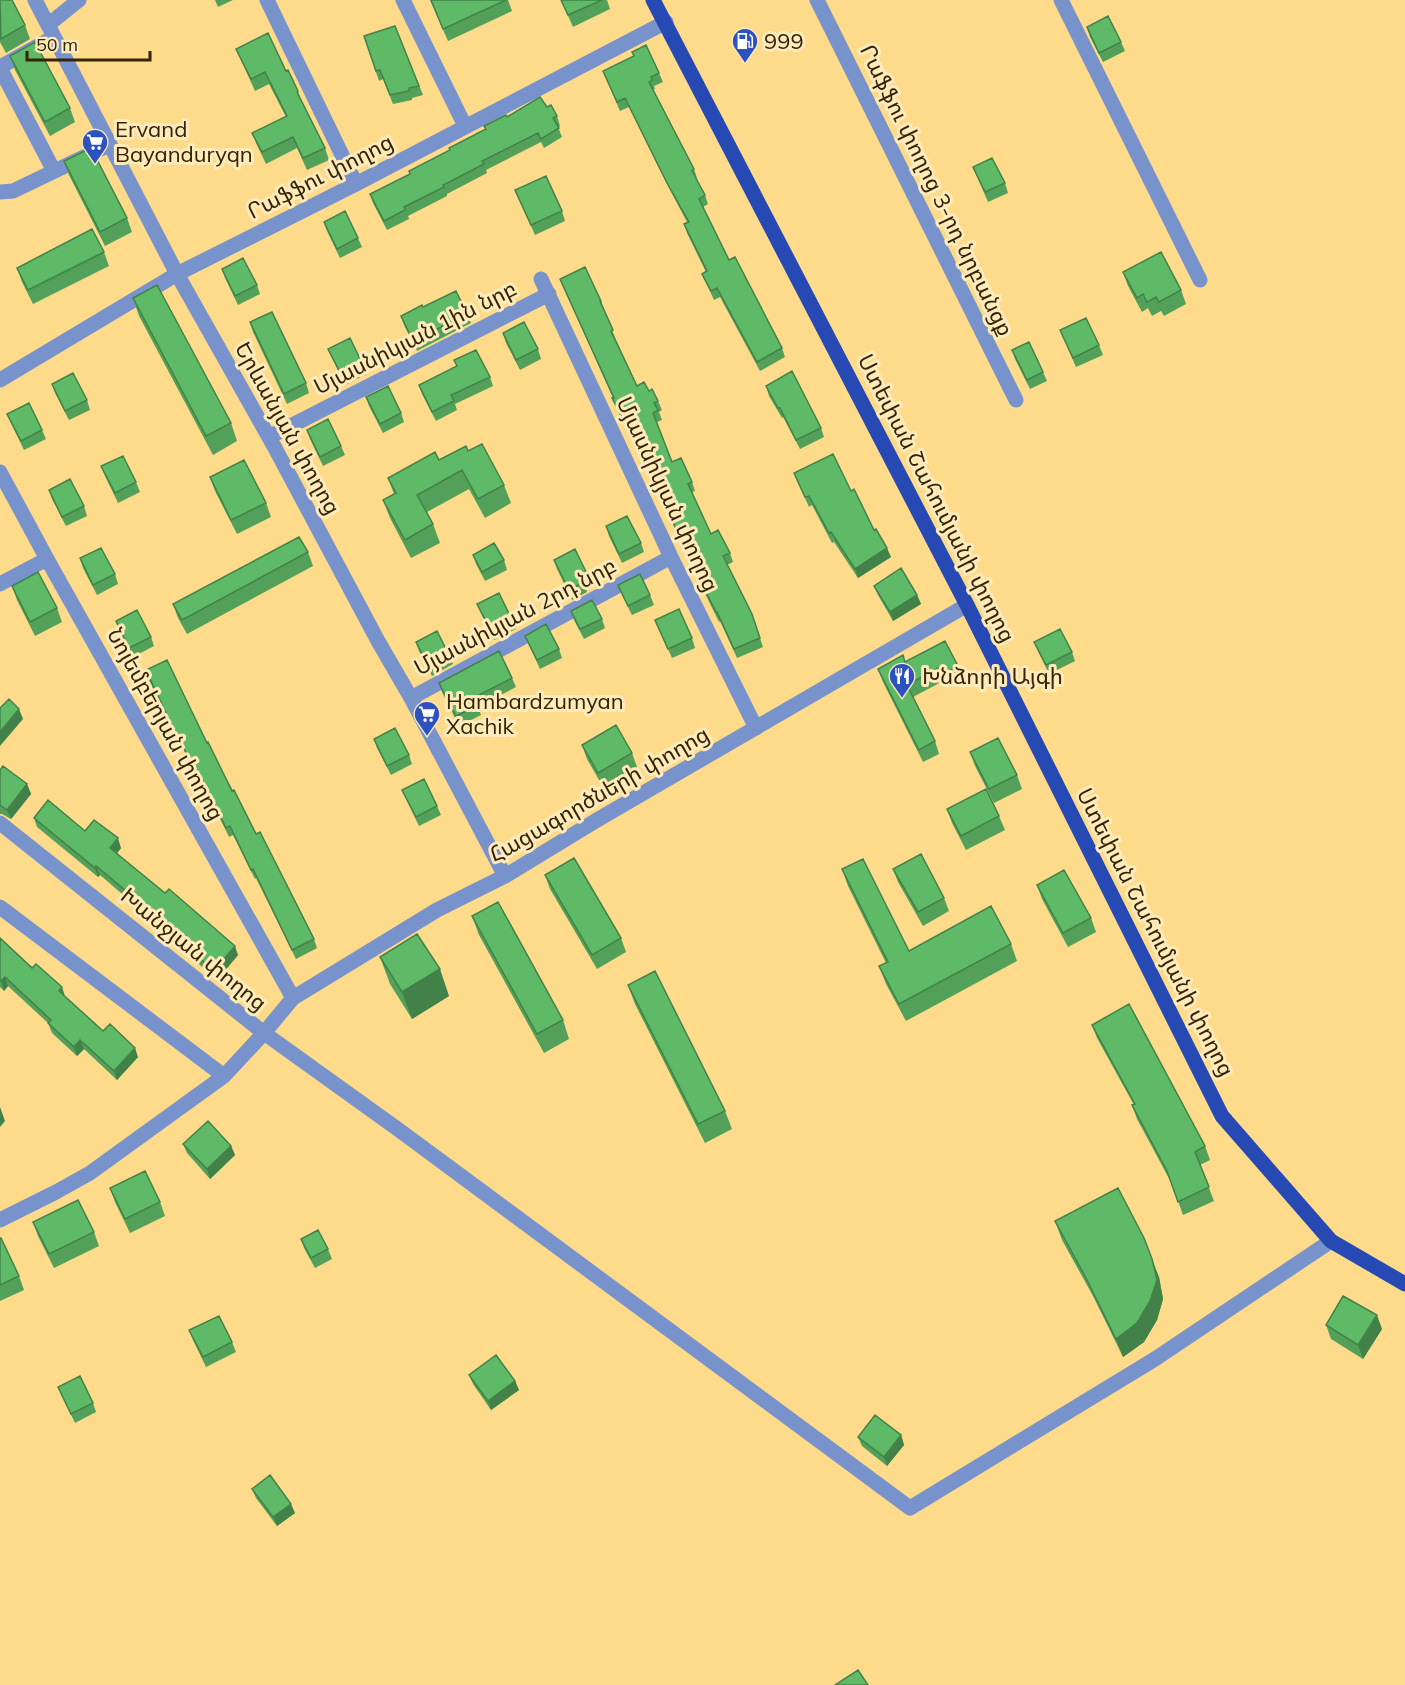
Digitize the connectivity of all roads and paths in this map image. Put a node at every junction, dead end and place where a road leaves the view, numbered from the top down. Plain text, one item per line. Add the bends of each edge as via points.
1 (35, 0) edge
2 (79, 0) edge
3 (267, 0) edge
4 (404, 0) edge
5 (653, 0) edge
6 (817, 0) edge
7 (1061, 0) edge
8 (666, 22) junction
9 (51, 31) junction
10 (0, 68) edge
11 (465, 126) junction
12 (109, 145) junction
13 (54, 171) junction
14 (356, 184) junction
15 (0, 192) edge
16 (177, 274) junction
17 (542, 279) dead end
18 (1200, 280) dead end
19 (549, 294) junction
20 (0, 380) edge
21 (1016, 400) dead end
22 (269, 437) junction
23 (0, 472) edge
24 (671, 557) junction
25 (47, 560) junction
26 (0, 584) edge
27 (967, 605) junction
28 (411, 698) junction
29 (756, 728) junction
30 (0, 823) edge
31 (506, 876) junction
32 (0, 907) edge
33 (293, 998) junction
34 (264, 1033) junction
35 (224, 1076) junction
36 (0, 1220) edge
37 (1331, 1241) junction
38 (1405, 1284) edge

1 - 9 street, Երևանյան փողոց
2 - 9 street
3 - 14 street
4 - 11 street
5 - 8 main road, Ստեփան Շահումյանի փողոց
6 - 21 street, Րաֆֆու փողոց 3-րդ նրբանցք
7 - 18 street
8 - 11 street, Րաֆֆու փողոց
8 - 27 main road, Ստեփան Շահումյանի փողոց
9 - 10 street
9 - 12 street, Երևանյան փողոց
10 - 13 street
11 - 14 street, Րաֆֆու փողոց
12 - 13 street
12 - 16 street, Երևանյան փողոց
13 - 15 street via 13,191
14 - 16 street, Րաֆֆու փողոց
16 - 20 street, Րաֆֆու փողոց
16 - 22 street, Երևանյան փողոց
17 - 19 street, Մյասնիկյան փողոց
19 - 22 street, Մյասնիկյան 1ին նրբ
19 - 24 street, Մյասնիկյան փողոց
22 - 28 street, Երևանյան փողոց
23 - 25 street, Նոյեմբերյան փողոց
24 - 28 street, Մյասնիկյան 2րդ նրբ
24 - 29 street, Մյասնիկյան փողոց
25 - 26 street
25 - 33 street, Նոյեմբերյան փողոց
27 - 29 street, Հացագործների փողոց
27 - 37 main road, Ստեփան Շահումյանի փողոց via 1222,1116
28 - 31 street, Երևանյան փողոց
29 - 31 street, Հացագործների փողոց
30 - 34 street, Խանջյան փողոց
31 - 33 street, Հացագործների փողոց via 437,910
32 - 35 street
33 - 34 street, Հացագործների փողոց
34 - 35 street, Խանջյան փողոց
34 - 37 street via 910,1508 1155,1359
35 - 36 street via 90,1173
37 - 38 main road, Ստեփան Շահումյանի փողոց

